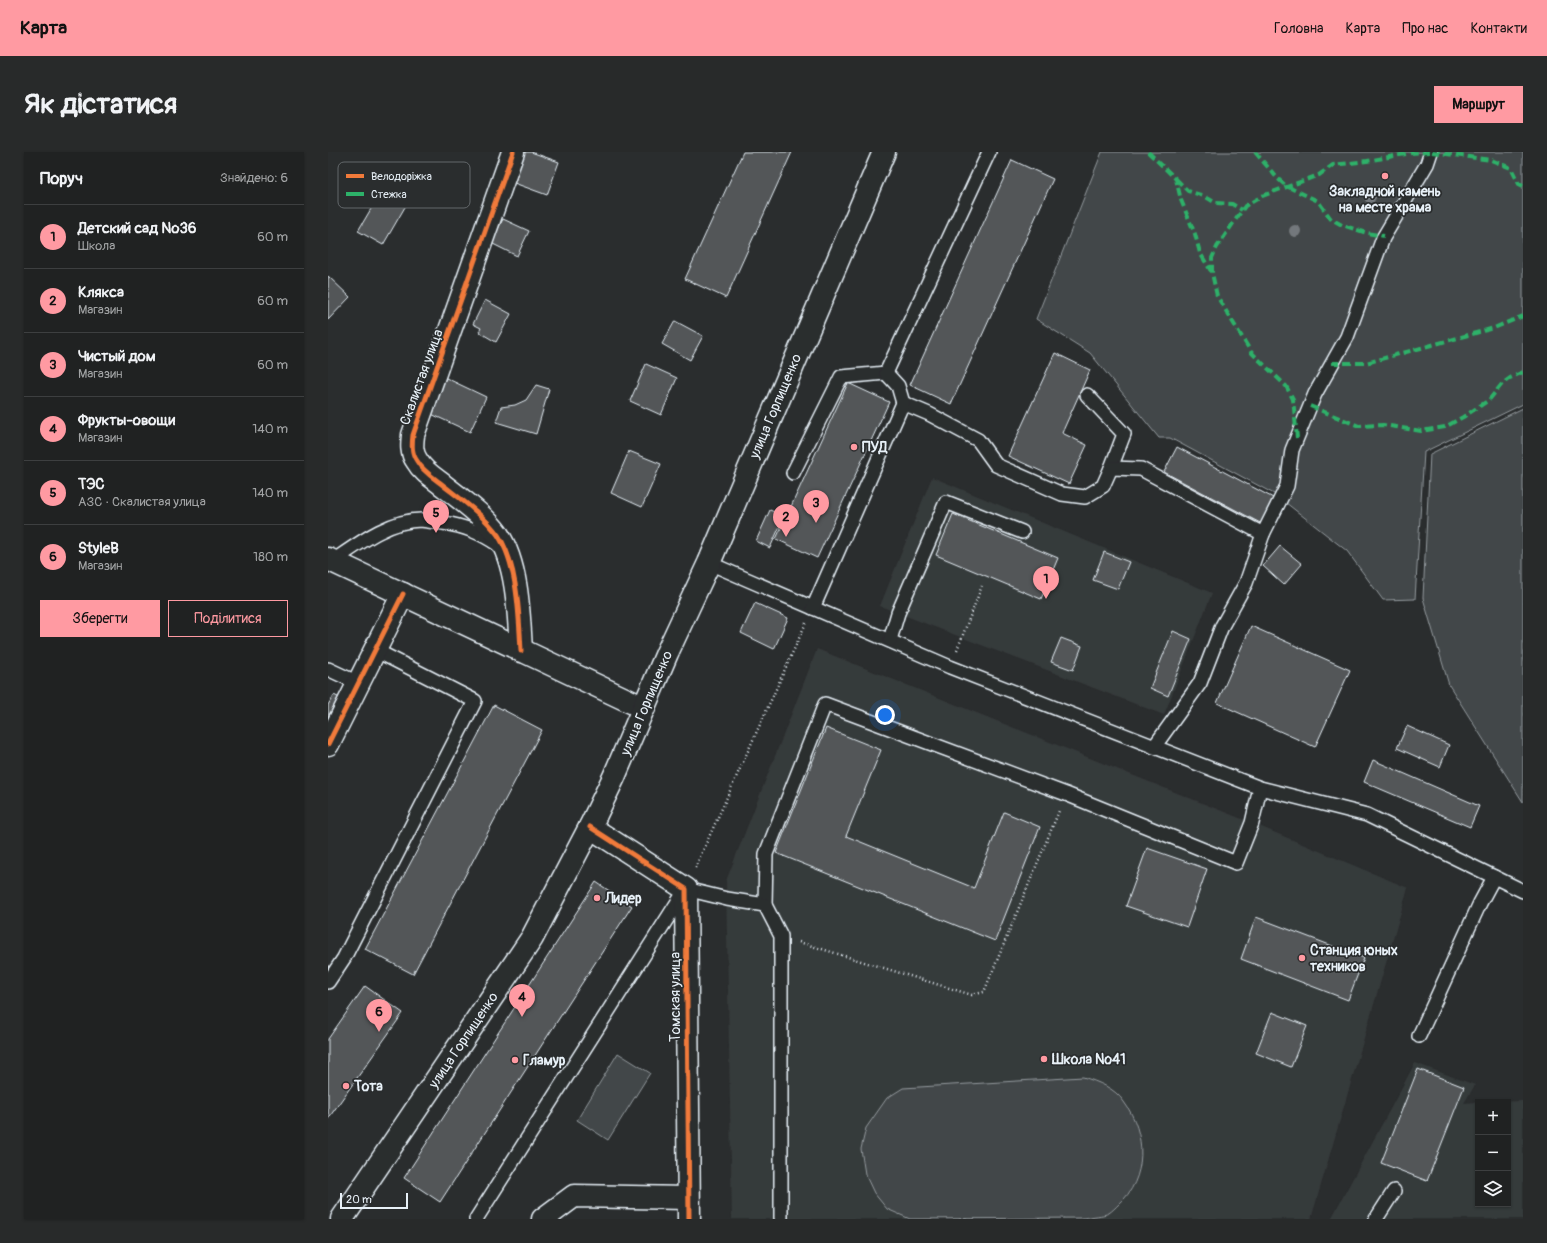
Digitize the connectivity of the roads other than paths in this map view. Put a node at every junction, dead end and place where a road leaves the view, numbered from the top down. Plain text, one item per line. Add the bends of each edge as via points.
1 (513, 152) edge
2 (884, 152) edge
3 (989, 152) edge
4 (1431, 152) edge
5 (886, 373) junction
6 (1088, 395) dead end
7 (903, 403) junction
8 (1112, 468) junction
9 (793, 474) dead end
10 (1022, 532) dead end
11 (1263, 534) junction
12 (506, 550) junction
13 (331, 560) edge
14 (708, 563) junction
15 (403, 594) junction
16 (813, 608) junction
17 (890, 640) junction
18 (375, 650) junction
19 (521, 651) junction
20 (328, 669) edge
21 (358, 683) junction
22 (644, 708) junction
23 (328, 744) edge
24 (1154, 747) junction
25 (1260, 788) junction
26 (590, 827) junction
27 (1494, 877) junction
28 (686, 889) junction
29 (1523, 891) edge
30 (765, 905) junction
31 (328, 982) edge
32 (1419, 1036) dead end
33 (1394, 1191) dead end
34 (688, 1198) junction
35 (781, 1218) edge
36 (342, 1219) edge
37 (476, 1219) edge
38 (544, 1219) edge
39 (688, 1219) edge
40 (1376, 1219) edge

1 - 12 main road, Скалистая улица via 413,435 412,449 416,460 425,471 484,519 498,535
2 - 14 main road, улица Горпищенко
3 - 5 lane
4 - 11 lane via 1427,164 1383,238 1347,337 1307,412 1292,450 1287,486
5 - 7 lane via 898,386
5 - 9 lane via 841,377
6 - 8 lane via 1124,434
7 - 8 lane via 978,440 996,464 1062,494 1085,497 1103,486
7 - 16 lane
8 - 11 lane via 1141,469
10 - 17 lane via 946,502 898,613
11 - 24 lane via 1246,583 1222,626 1200,683
12 - 13 lane via 473,529 420,520 397,525 368,538
12 - 19 main road, Скалистая улица via 519,612
13 - 15 main road
14 - 16 lane
14 - 22 main road, улица Горпищенко
15 - 18 main road
15 - 19 main road
16 - 17 lane
17 - 24 lane via 950,667
18 - 21 main road
18 - 31 lane via 475,701 344,958
19 - 22 main road
20 - 21 lane
21 - 23 main road
22 - 26 main road, улица Горпищенко
24 - 25 lane
25 - 27 lane via 1367,815
25 - 30 lane via 1252,823 1236,863 1066,794 825,704 766,854
26 - 28 main road
26 - 36 main road, улица Горпищенко via 532,938
27 - 29 lane
27 - 32 lane
28 - 30 lane
28 - 34 main road, Томская улица
28 - 37 lane
30 - 35 lane via 781,936
33 - 40 lane
34 - 38 main road via 574,1196
34 - 39 main road, Томская улица

